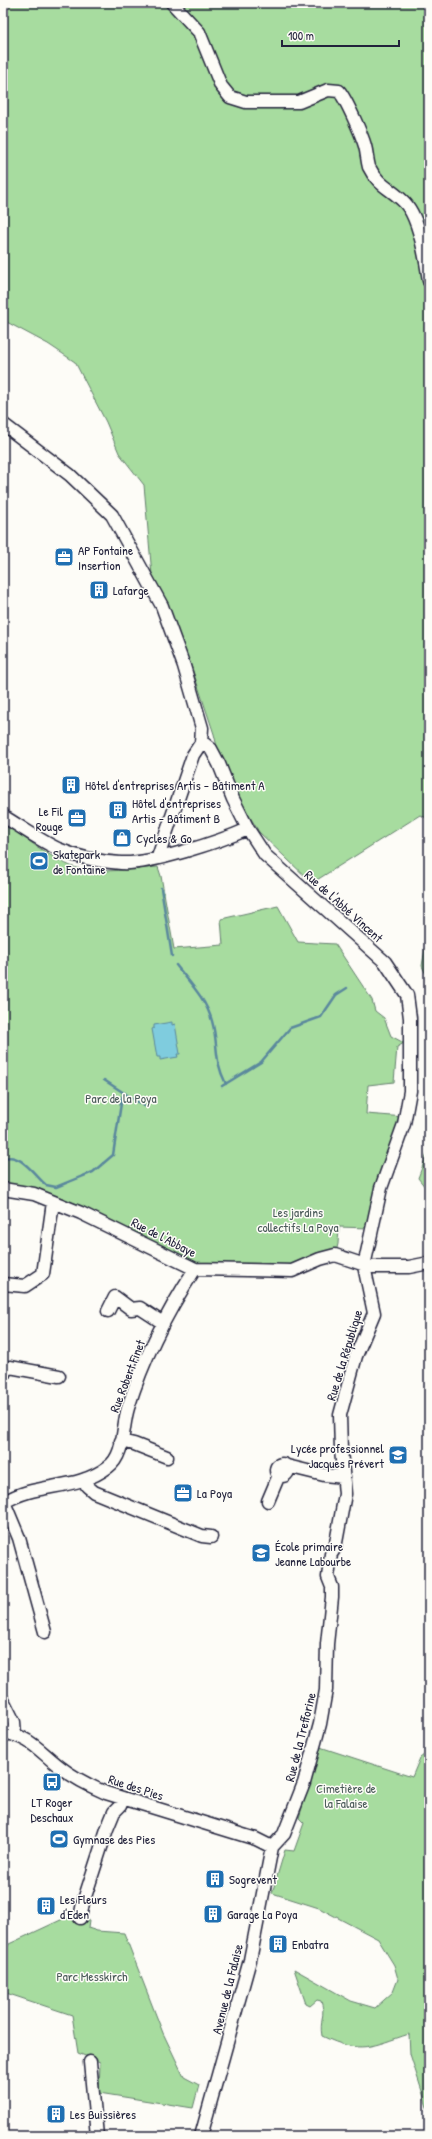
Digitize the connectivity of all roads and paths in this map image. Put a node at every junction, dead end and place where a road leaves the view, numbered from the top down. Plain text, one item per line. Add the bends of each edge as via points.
1 (172, 3) edge
2 (429, 281) edge
3 (3, 424) edge
4 (201, 741) junction
5 (3, 816) edge
6 (248, 829) junction
7 (158, 857) junction
8 (3, 1189) edge
9 (53, 1202) junction
10 (429, 1263) edge
11 (364, 1266) junction
12 (195, 1269) junction
13 (3, 1284) edge
14 (108, 1311) dead end
15 (163, 1323) junction
16 (3, 1376) edge
17 (59, 1376) dead end
18 (121, 1441) junction
19 (167, 1458) dead end
20 (344, 1477) junction
21 (85, 1479) junction
22 (268, 1501) dead end
23 (4, 1502) edge
24 (211, 1537) dead end
25 (329, 1627) joint
26 (44, 1632) dead end
27 (3, 1700) edge
28 (3, 1732) edge
29 (15, 1734) junction
30 (111, 1795) junction
31 (123, 1799) junction
32 (114, 1812) junction
33 (272, 1847) junction
34 (80, 1918) dead end
35 (90, 2062) dead end
36 (97, 2136) edge
37 (201, 2136) edge

1 - 2 street via 200,32 221,86 230,97 246,102 299,102 328,90 339,91 365,146 368,165 375,178 407,204 415,221
3 - 4 street via 70,475 112,515 154,590 174,636 202,728
4 - 6 street, Rue de l'Abbé Vincent via 210,749 219,764
4 - 7 street via 193,755
5 - 7 street via 46,843 71,854 122,863
6 - 7 street via 230,837
6 - 11 street, Rue de l'Abbé Vincent via 265,855 386,962 407,995 410,1018 410,1092 404,1124 381,1188
8 - 9 street, Rue de l'Abbaye via 22,1191
9 - 12 street, Rue de l'Abbaye via 110,1226
9 - 13 street via 43,1274 25,1286
10 - 11 street, Rue de l'Abbaye via 409,1267
11 - 12 street, Rue de l'Abbaye via 335,1255 320,1258 292,1271
11 - 20 street, Rue de la République via 374,1313 356,1356 340,1416
12 - 15 street, Rue Robert Finet
14 - 15 street via 111,1292 131,1309 140,1308
15 - 18 street, Rue Robert Finet via 131,1398
16 - 17 street via 10,1367
18 - 19 street
18 - 21 street, Rue Robert Finet via 116,1458 110,1466 94,1477
20 - 22 street via 324,1475 284,1463 276,1469 279,1475
20 - 25 street, Rue de la République via 345,1494 328,1577 332,1587
21 - 23 street, Rue Robert Finet via 71,1484 22,1492
21 - 24 street via 87,1486 94,1492 202,1536
23 - 26 street via 19,1538
25 - 33 street, Rue de la Trefforine via 326,1690 314,1747 304,1783 284,1834
27 - 29 street via 14,1722
28 - 29 street, Rue des Pies
29 - 30 street, Rue des Pies via 26,1738 61,1768 91,1787
30 - 31 street, Rue des Pies
30 - 32 street via 110,1803
31 - 32 street
31 - 33 street, Rue des Pies via 256,1839
32 - 34 street via 82,1903
33 - 37 street, Avenue de la Falaise via 239,2006
35 - 36 street

